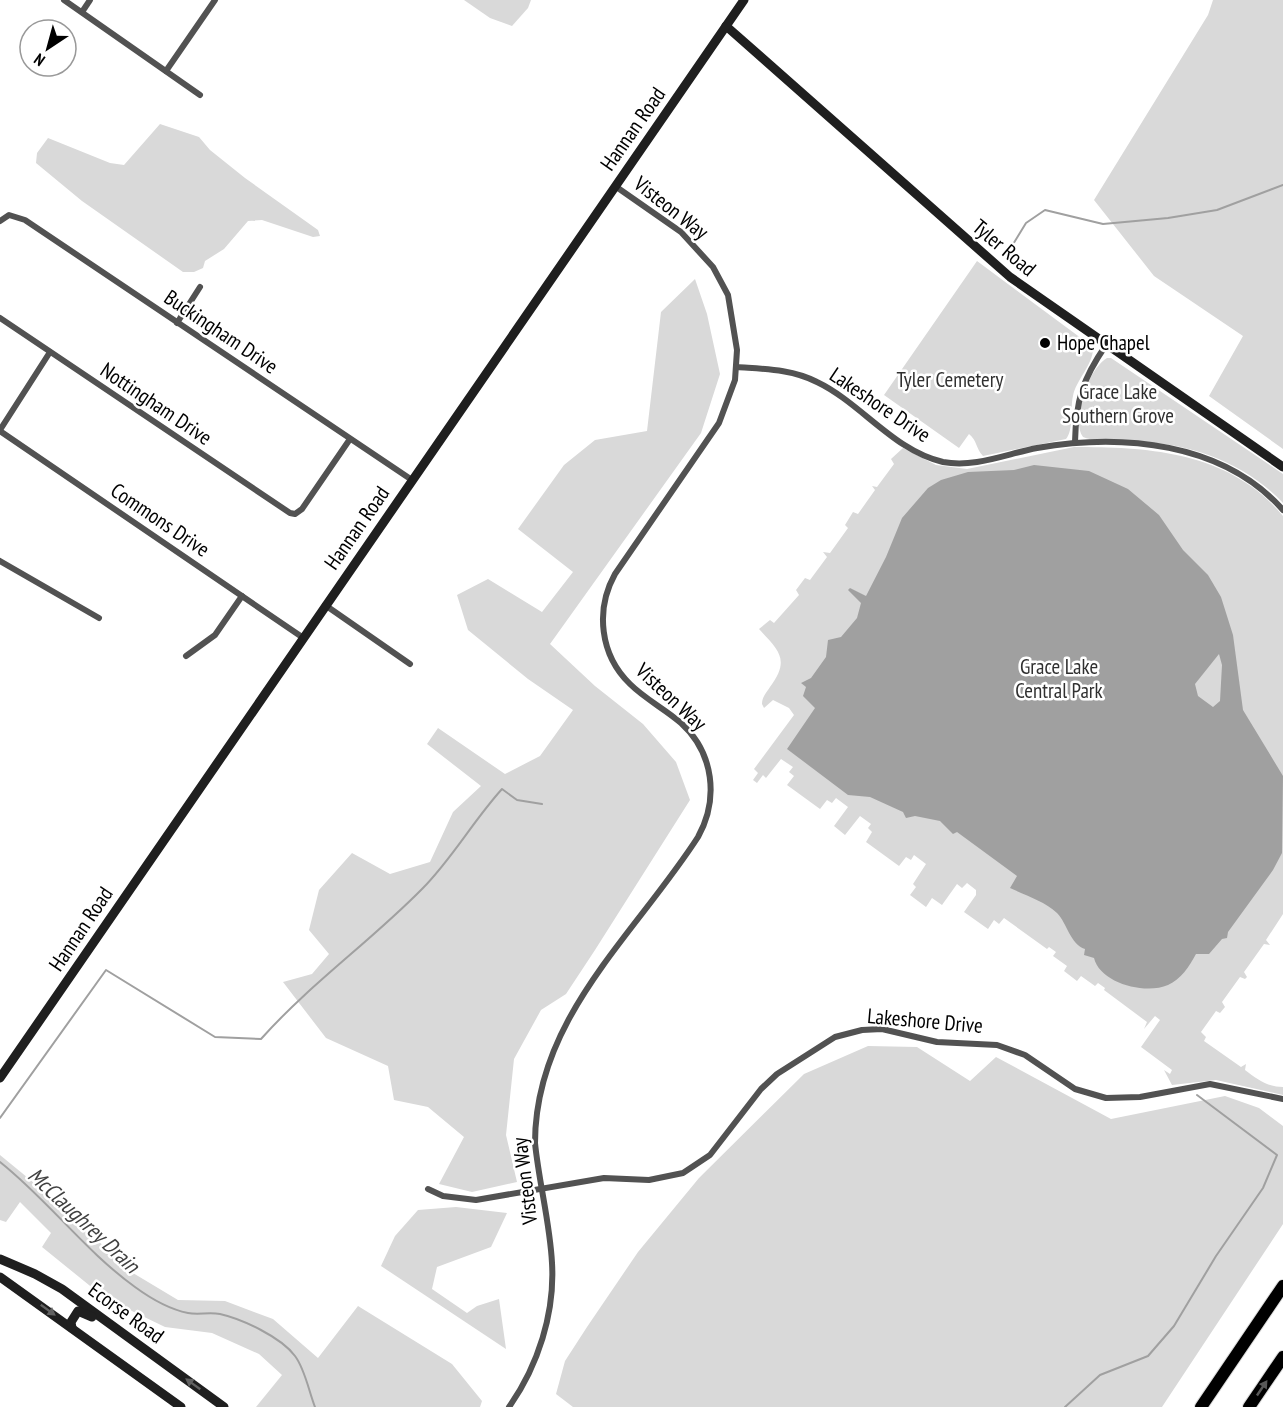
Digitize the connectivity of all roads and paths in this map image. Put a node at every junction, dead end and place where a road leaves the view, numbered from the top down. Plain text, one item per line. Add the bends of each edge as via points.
1 (64, 0) edge
2 (90, 0) edge
3 (215, 0) edge
4 (744, 0) edge
5 (82, 12) junction
6 (726, 26) junction
7 (166, 71) junction
8 (200, 95) dead end
9 (615, 186) junction
10 (0, 221) edge
11 (200, 287) dead end
12 (0, 318) edge
13 (177, 323) junction
14 (1106, 345) junction
15 (50, 352) junction
16 (737, 367) junction
17 (0, 430) edge
18 (350, 439) junction
19 (1075, 442) junction
20 (1283, 467) edge
21 (412, 480) junction
22 (1283, 510) edge
23 (0, 561) edge
24 (242, 596) junction
25 (325, 605) junction
26 (99, 618) dead end
27 (302, 637) junction
28 (186, 656) dead end
29 (410, 664) dead end
30 (0, 1078) edge
31 (1283, 1099) edge
32 (428, 1189) dead end
33 (540, 1189) junction
34 (0, 1259) edge
35 (0, 1277) edge
36 (1283, 1286) edge
37 (72, 1328) junction
38 (1245, 1341) junction
39 (145, 1349) junction
40 (1283, 1358) edge
41 (181, 1407) edge
42 (224, 1407) edge
43 (509, 1407) edge
44 (1191, 1407) edge
45 (1201, 1407) edge
46 (1249, 1407) edge

1 - 5 street
2 - 5 street
3 - 7 street
4 - 6 street, Hannan Road
5 - 7 street
6 - 9 street, Hannan Road
6 - 14 street, Tyler Road via 979,252
7 - 8 street
9 - 16 street, Visteon Way via 681,232 713,267 733,312
9 - 21 street, Hannan Road
10 - 13 street, Buckingham Drive via 9,215 25,220
11 - 13 street
12 - 15 street, Nottingham Drive
13 - 18 street, Buckingham Drive
14 - 19 street via 1079,394
14 - 20 street, Tyler Road
15 - 17 street
15 - 18 street, Nottingham Drive via 287,512 295,514 306,504
16 - 19 street, Lakeshore Drive via 789,372 818,382 912,448 944,462 977,463
16 - 33 street, Visteon Way via 719,423 615,574 606,594 603,615 607,646 621,674 682,724 699,747 711,785 709,814 696,840 580,998 558,1038 543,1076 535,1124
17 - 24 street, Commons Drive
18 - 21 street, Buckingham Drive
19 - 22 street, Lakeshore Drive via 1151,446 1195,454 1247,478
21 - 25 street, Hannan Road
23 - 26 street
24 - 27 street, Commons Drive
24 - 28 street via 215,635
25 - 27 street, Hannan Road
25 - 29 street
27 - 30 street, Hannan Road
31 - 33 street, Lakeshore Drive via 1210,1084 1140,1097 1106,1098 1075,1089 1025,1055 997,1045 937,1042 882,1029 862,1030 835,1037 777,1074 760,1089 716,1148 691,1169 658,1180 609,1177
32 - 33 street, Lakeshore Drive via 443,1196 476,1200
33 - 43 street, Visteon Way via 552,1262 551,1296 537,1354
34 - 39 street, Ecorse Road via 62,1289
35 -> 37 street, Ecorse Road
36 - 38 highway
37 - 39 street via 74,1314 82,1311 133,1347
37 - 41 street, Ecorse Road
38 - 44 highway
38 - 45 highway
42 -> 39 street, Ecorse Road
46 -> 40 highway

